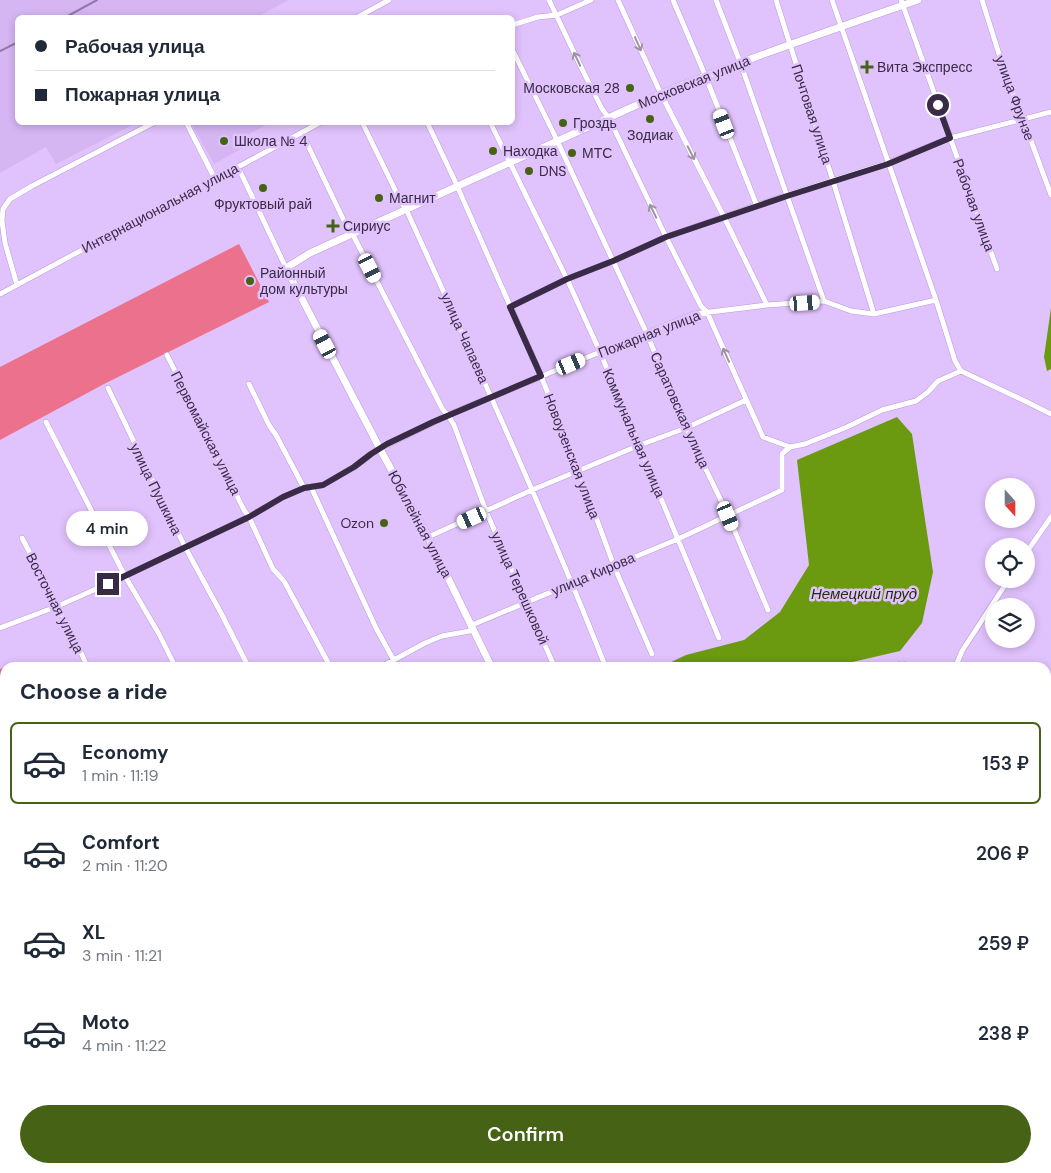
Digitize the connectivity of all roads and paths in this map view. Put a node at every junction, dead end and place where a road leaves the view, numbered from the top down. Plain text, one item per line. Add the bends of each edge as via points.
1 (389, 0) edge
2 (549, 0) edge
3 (591, 0) edge
4 (618, 0) edge
5 (673, 0) edge
6 (716, 0) edge
7 (776, 0) edge
8 (832, 0) edge
9 (918, 0) edge
10 (982, 0) edge
11 (902, 3) edge
12 (362, 15) edge
13 (557, 15) junction
14 (515, 24) edge
15 (842, 27) junction
16 (791, 45) junction
17 (515, 55) edge
18 (740, 62) junction
19 (705, 75) junction
20 (661, 94) junction
21 (1051, 112) edge
22 (609, 118) junction
23 (1023, 119) junction
24 (149, 125) edge
25 (188, 125) edge
26 (316, 125) edge
27 (363, 125) edge
28 (428, 125) edge
29 (492, 125) edge
30 (302, 133) junction
31 (950, 138) junction
32 (557, 142) junction
33 (510, 162) junction
34 (888, 164) junction
35 (238, 167) junction
36 (214, 177) junction
37 (834, 180) junction
38 (456, 186) junction
39 (1051, 194) edge
40 (787, 196) junction
41 (757, 206) junction
42 (406, 209) junction
43 (724, 217) junction
44 (352, 233) junction
45 (666, 237) junction
46 (613, 261) junction
47 (286, 268) junction
48 (998, 270) dead end
49 (567, 279) junction
50 (17, 285) junction
51 (0, 294) edge
52 (936, 300) junction
53 (824, 301) junction
54 (767, 305) junction
55 (510, 307) junction
56 (707, 312) junction
57 (874, 314) junction
58 (647, 334) junction
59 (600, 352) junction
60 (167, 355) dead end
61 (961, 371) junction
62 (541, 376) junction
63 (249, 384) dead end
64 (108, 388) dead end
65 (492, 397) junction
66 (746, 400) junction
67 (1051, 414) edge
68 (448, 415) junction
69 (46, 422) dead end
70 (686, 428) junction
71 (640, 445) junction
72 (790, 447) junction
73 (380, 449) junction
74 (578, 471) junction
75 (311, 487) junction
76 (304, 488) junction
77 (532, 490) junction
78 (486, 511) junction
79 (728, 516) junction
80 (249, 517) junction
81 (1051, 517) edge
82 (428, 537) junction
83 (22, 538) dead end
84 (678, 539) junction
85 (1035, 540) edge
86 (185, 548) junction
87 (614, 566) junction
88 (125, 576) junction
89 (573, 583) junction
90 (1003, 588) edge
91 (526, 603) junction
92 (58, 606) junction
93 (768, 610) dead end
94 (472, 625) junction
95 (0, 628) edge
96 (719, 638) dead end
97 (652, 654) dead end
98 (394, 660) junction
99 (85, 662) edge
100 (173, 662) edge
101 (246, 662) edge
102 (328, 662) edge
103 (390, 662) edge
104 (489, 662) edge
105 (552, 662) edge
106 (604, 662) edge
107 (957, 662) edge

1 - 12 street
2 - 13 street
3 - 13 street
4 -> 20 street
5 - 19 street
6 - 18 street
7 - 16 street, Почтовая улица
8 - 15 street
9 - 11 main road, Московская улица
10 - 23 street, улица Фрунзе
11 - 15 main road, Московская улица
11 - 31 street, Рабочая улица
13 - 14 street
22 -> 13 street
15 - 16 main road, Московская улица
15 - 34 street
16 - 18 main road, Московская улица
16 - 37 street, Почтовая улица
17 - 32 street, Саратовская улица
18 - 19 main road, Московская улица
18 - 40 street
19 - 20 main road, Московская улица
19 - 41 street
20 - 22 main road, Московская улица
20 -> 43 street
21 - 23 street
22 - 32 main road, Московская улица
45 -> 22 street
23 - 31 street
23 - 39 street, улица Фрунзе
24 - 50 street via 10,199 3,209 2,221
25 - 36 street
26 - 30 street, Интернациональная улица
27 - 42 street, улица Чапаева
28 - 38 street, Новоузенская улица
29 - 33 street, Коммунальная улица
30 - 35 street, Интернациональная улица
30 - 44 street, улица Терешковой
31 - 34 street
31 - 48 street, Рабочая улица
32 - 33 main road, Московская улица
32 - 46 street, Саратовская улица
33 - 38 main road, Московская улица
33 - 49 street, Коммунальная улица
34 - 37 street
34 - 52 street
35 - 36 street, Интернациональная улица
35 - 47 street, Юбилейная улица
36 - 50 street, Интернациональная улица
37 - 40 street
37 - 57 street, Почтовая улица
38 - 42 main road, Московская улица
38 - 55 street, Новоузенская улица
40 - 41 street
40 - 53 street
41 - 43 street
42 - 44 main road, Московская улица
42 - 65 street, улица Чапаева
43 - 45 street
43 - 54 street
44 - 47 main road, Московская улица
44 - 68 street, улица Терешковой
45 - 46 street
45 - 56 street
46 - 49 street
46 - 58 street, Саратовская улица
47 - 73 main road, Юбилейная улица
49 - 55 street
49 - 59 street, Коммунальная улица
50 - 51 street, Интернациональная улица
52 - 57 street, Пожарная улица
52 - 61 street
53 - 54 street, Пожарная улица
53 - 57 street, Пожарная улица via 851,311
54 - 56 street, Пожарная улица
55 - 62 street, Новоузенская улица
56 - 58 street, Пожарная улица via 694,314
66 -> 56 street
58 - 59 street, Пожарная улица
58 - 70 street, Саратовская улица
59 - 62 street, Пожарная улица
59 - 71 street, Коммунальная улица
60 - 80 street, Первомайская улица
61 - 67 street
61 - 72 street via 938,380 916,402 882,410 805,444
62 - 65 street, Пожарная улица
62 - 74 street, Новоузенская улица
63 - 76 street
64 - 86 street, улица Пушкина
65 - 68 street, Пожарная улица
65 - 77 street, улица Чапаева
66 - 70 street
66 - 72 street via 763,437
68 - 73 street, Пожарная улица
68 - 78 street, улица Терешковой
69 - 88 street
70 - 71 street
70 - 79 street, Саратовская улица
71 - 74 street
71 - 84 street, Коммунальная улица
72 - 79 street, улица Кирова via 782,454 782,490
73 - 75 street, Пожарная улица via 323,485
73 - 82 main road, Юбилейная улица
74 - 77 street
74 - 87 street, Новоузенская улица
75 - 76 street, Пожарная улица
75 - 98 street
76 - 80 street, Пожарная улица
77 - 78 street
77 - 89 street, улица Чапаева
78 - 82 street
78 - 91 street, улица Терешковой
79 - 84 street, улица Кирова
79 - 93 street, Саратовская улица
80 - 86 street, Пожарная улица
80 - 102 street, Первомайская улица via 273,569 284,581
81 - 85 street
82 - 94 main road, Юбилейная улица
83 - 92 street, Восточная улица
84 - 87 street, улица Кирова
84 - 96 street, Коммунальная улица
86 - 88 street, Пожарная улица
86 - 101 street, улица Пушкина
87 - 89 street, улица Кирова
87 - 97 street, Новоузенская улица
88 - 92 street, Пожарная улица
88 - 100 street
89 - 91 street, улица Кирова
89 - 106 street, улица Чапаева
90 - 107 street
91 - 94 street, улица Кирова
91 - 105 street, улица Терешковой
92 - 95 street, Пожарная улица
92 - 99 street, Восточная улица
94 - 98 street, улица Кирова via 470,632 442,636
94 - 104 main road, Юбилейная улица
98 - 103 street, улица Кирова

